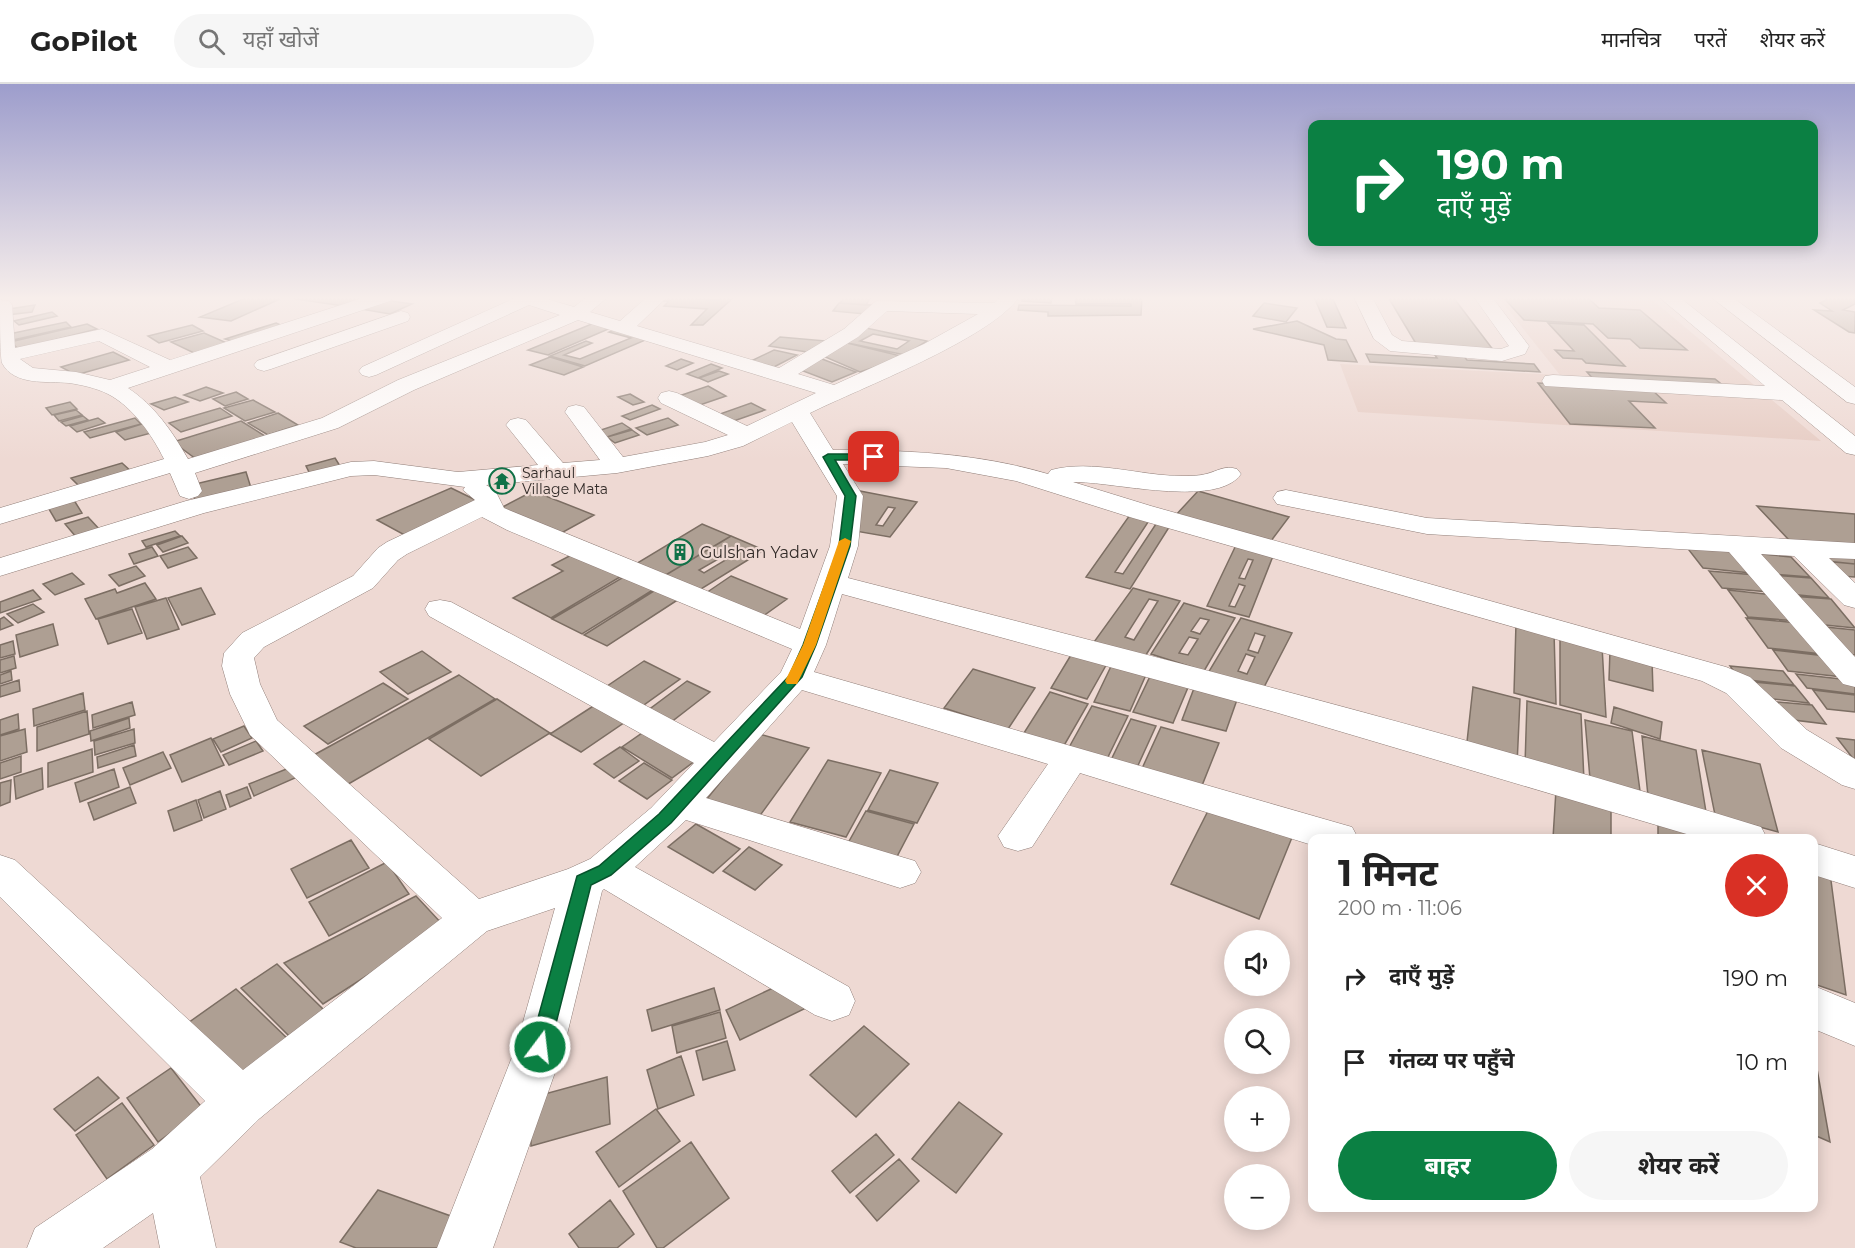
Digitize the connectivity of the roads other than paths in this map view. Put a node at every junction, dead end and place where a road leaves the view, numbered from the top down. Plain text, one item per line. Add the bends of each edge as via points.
1 (7, 351) edge
2 (27, 351) edge
3 (134, 351) edge
4 (221, 351) edge
5 (301, 351) edge
6 (411, 351) edge
7 (487, 351) edge
8 (702, 351) edge
9 (821, 351) edge
10 (923, 351) edge
11 (1462, 351) edge
12 (1513, 351) edge
13 (1736, 351) edge
14 (1795, 351) edge
15 (8, 356) junction
16 (264, 364) dead end
17 (169, 368) junction
18 (1819, 369) junction
19 (369, 371) dead end
20 (1855, 371) edge
21 (782, 375) junction
22 (1553, 381) dead end
23 (109, 387) junction
24 (836, 392) junction
25 (1789, 394) junction
26 (1855, 397) edge
27 (669, 398) dead end
28 (797, 411) junction
29 (576, 412) dead end
30 (518, 425) dead end
31 (747, 435) junction
32 (1855, 448) edge
33 (828, 457) junction
34 (180, 466) junction
35 (617, 466) junction
36 (556, 471) junction
37 (1228, 474) dead end
38 (458, 480) junction
39 (1041, 481) junction
40 (1286, 498) dead end
41 (488, 504) junction
42 (195, 507) junction
43 (0, 516) edge
44 (1737, 544) junction
45 (1802, 548) junction
46 (1855, 551) edge
47 (0, 567) edge
48 (830, 582) junction
49 (1855, 599) edge
50 (440, 609) dead end
51 (802, 661) junction
52 (1855, 677) edge
53 (1071, 758) junction
54 (717, 760) junction
55 (1855, 776) edge
56 (679, 804) junction
57 (1325, 834) edge
58 (1734, 834) edge
59 (1017, 837) dead end
60 (1818, 860) edge
61 (0, 871) edge
62 (900, 872) dead end
63 (1855, 872) edge
64 (594, 876) junction
65 (472, 918) junction
66 (832, 1001) dead end
67 (1818, 1010) edge
68 (1855, 1025) edge
69 (241, 1102) junction
70 (171, 1168) junction
71 (55, 1248) edge
72 (188, 1248) edge
73 (465, 1248) edge

1 - 15 street
2 - 15 street
3 - 17 street
4 - 17 street
5 - 16 street
6 - 19 street
7 - 34 street via 330,423
8 - 21 street
9 - 21 street
10 - 24 street
11 - 12 street
13 - 25 street
14 - 18 street
15 - 23 street via 15,367 25,372
17 - 23 street
18 - 20 street
18 - 26 street
21 - 24 street
22 - 25 street
23 - 34 street via 125,396 161,435
24 - 28 street
25 - 32 street
27 - 31 street
28 - 31 street
28 - 33 street
29 - 35 street
30 - 36 street
31 - 35 street via 708,449
33 - 39 street via 946,461
33 - 48 street via 850,496 844,546
34 - 42 street
34 - 43 street
35 - 36 street
36 - 38 street
37 - 39 street via 1203,484 1074,474
38 - 41 street via 486,496
38 - 42 street via 374,468 351,469
39 - 55 street via 1726,678 1794,739
40 - 44 street via 1427,526
41 - 51 street via 493,513
41 - 65 street via 397,548 363,582 253,640 241,650 238,660 249,701 263,727
42 - 47 street
44 - 45 street
44 - 52 street
45 - 46 street
45 - 49 street
48 - 51 street
48 - 58 street via 1124,657
50 - 54 street
51 - 53 street
51 - 54 street
53 - 57 street
53 - 59 street
54 - 56 street
56 - 62 street
56 - 64 street via 645,838
60 - 63 street
61 - 69 street
64 - 65 street
64 - 66 street
64 - 73 street via 540,1047
65 - 69 street
67 - 68 street
69 - 70 street
70 - 71 street
70 - 72 street

